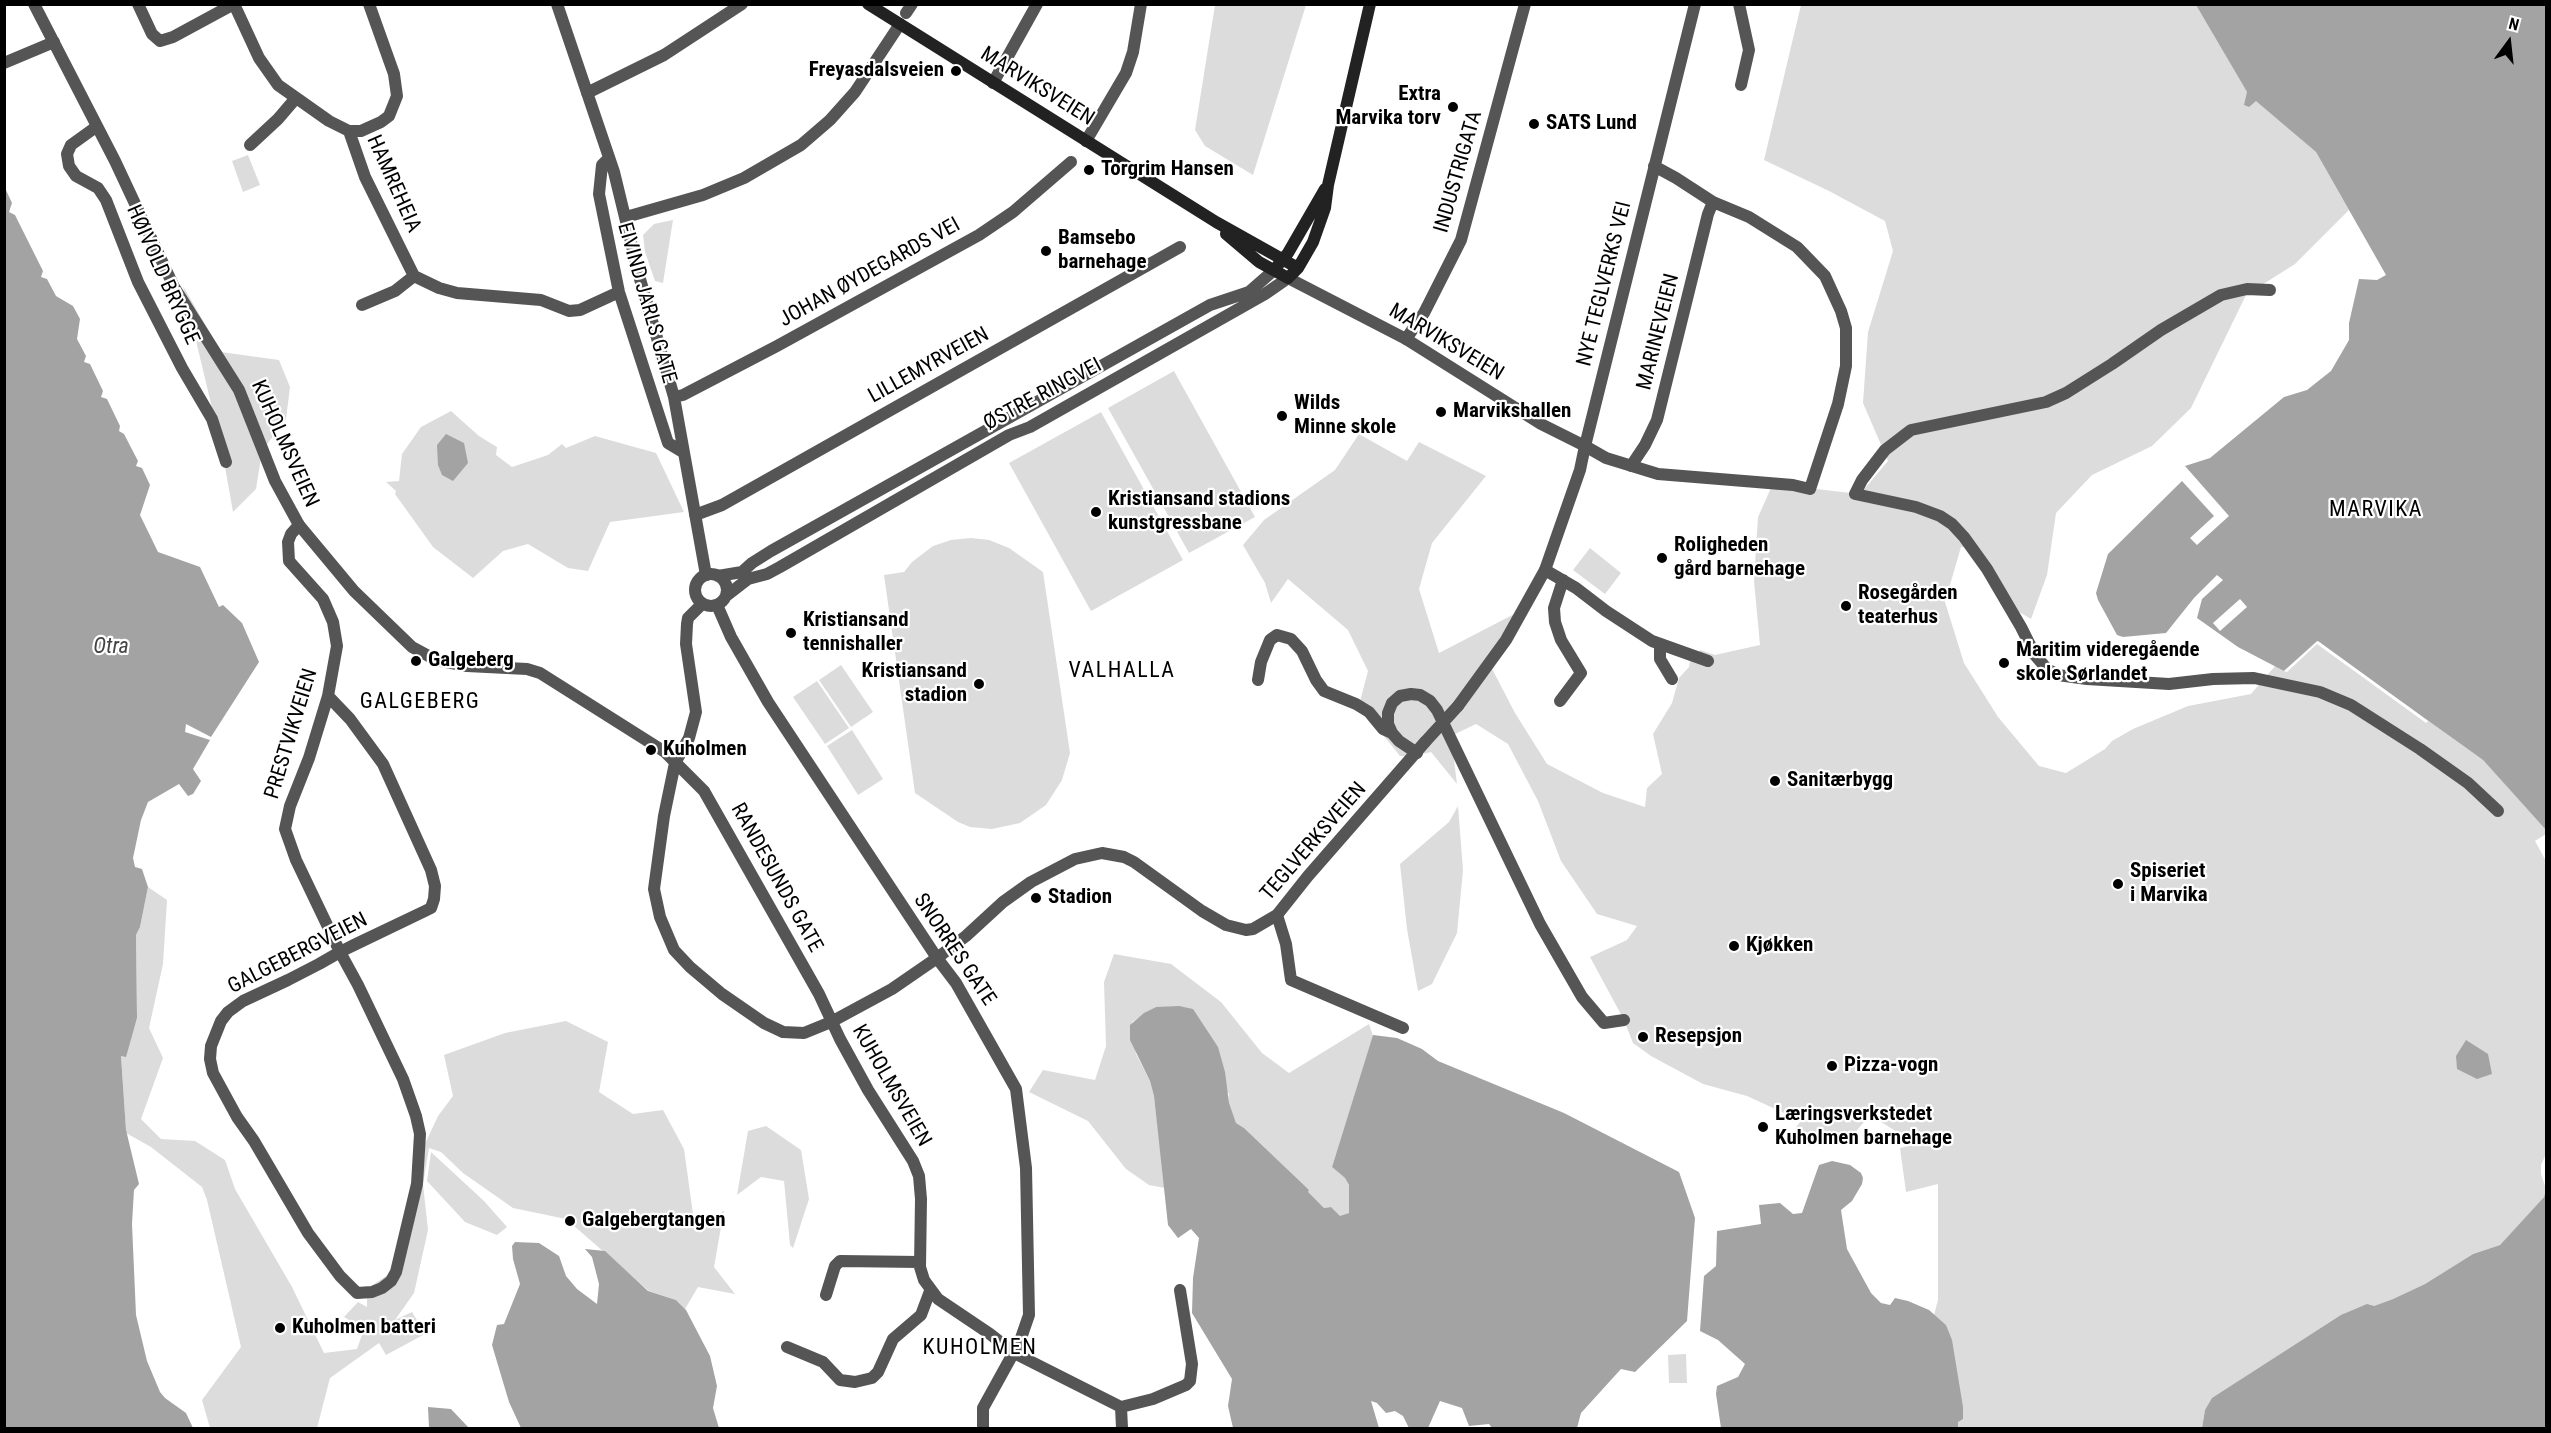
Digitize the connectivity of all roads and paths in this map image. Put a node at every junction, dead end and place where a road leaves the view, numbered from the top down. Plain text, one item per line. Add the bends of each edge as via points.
1 (34, 4) edge
2 (138, 4) edge
3 (234, 4) edge
4 (369, 4) edge
5 (557, 4) edge
6 (742, 4) edge
7 (868, 4) edge
8 (1037, 4) edge
9 (1142, 4) edge
10 (1370, 4) edge
11 (1525, 4) edge
12 (1695, 4) edge
13 (1739, 4) edge
14 (906, 14) edge
15 (54, 42) junction
16 (4, 63) edge
17 (993, 83) junction
18 (1742, 85) dead end
19 (587, 93) junction
20 (296, 98) junction
21 (96, 127) junction
22 (349, 131) junction
23 (1086, 141) junction
24 (250, 145) dead end
25 (609, 158) junction
26 (1071, 162) dead end
27 (1654, 166) junction
28 (1328, 185) junction
29 (1713, 202) junction
30 (626, 217) junction
31 (1215, 222) junction
32 (1180, 247) dead end
33 (1283, 260) junction
34 (1298, 268) junction
35 (1273, 271) junction
36 (414, 276) junction
37 (1288, 278) junction
38 (2270, 290) dead end
39 (619, 292) junction
40 (362, 305) dead end
41 (1406, 339) junction
42 (674, 397) junction
43 (1585, 446) junction
44 (683, 452) junction
45 (226, 462) dead end
46 (1631, 466) junction
47 (695, 514) junction
48 (299, 525) junction
49 (1545, 570) junction
50 (712, 575) junction
51 (1563, 580) junction
52 (726, 596) junction
53 (702, 604) junction
54 (717, 605) junction
55 (1660, 644) junction
56 (1708, 661) dead end
57 (1258, 680) dead end
58 (1672, 680) dead end
59 (328, 696) junction
60 (1560, 700) dead end
61 (1392, 732) junction
62 (1417, 753) junction
63 (675, 763) junction
64 (2498, 811) dead end
65 (1277, 915) junction
66 (340, 952) junction
67 (937, 958) junction
68 (1624, 1020) dead end
69 (831, 1022) junction
70 (1403, 1028) dead end
71 (920, 1262) junction
72 (1180, 1290) dead end
73 (930, 1291) junction
74 (826, 1295) dead end
75 (787, 1347) dead end
76 (1014, 1353) junction
77 (1121, 1407) junction
78 (983, 1428) edge
79 (1122, 1428) edge

1 - 15 street, KUHOLMSVEIEN
2 - 3 street via 152,34 160,41
3 - 20 street, HAMREHEIA via 269,74
4 - 22 street via 394,74 397,96 389,116 381,122 361,131
5 - 19 street, EIVIND JARLS GATE
6 - 19 street via 664,56
7 - 14 main road, MARVIKSVEIEN
8 - 17 street
9 - 23 street via 1126,73
10 - 28 main road, ØSTRE RINGVEI
11 - 41 street, INDUSTRIGATA via 1461,240 1425,313
12 - 27 street, NYE TEGLVERKS VEI
13 - 18 street via 1749,50
14 - 17 main road, MARVIKSVEIEN
14 - 30 street via 855,92 801,145 744,178 703,195
15 - 16 street
15 - 21 street, KUHOLMSVEIEN
17 - 23 main road, MARVIKSVEIEN
19 - 25 street, EIVIND JARLS GATE
20 - 22 street, HAMREHEIA
20 - 24 street
21 - 45 street, HØIVOLD BRYGGE via 71,145 67,154 69,166 76,176 98,188 106,200 138,282 212,419
21 - 48 street, KUHOLMSVEIEN via 174,287 239,390 276,481
22 - 36 street, HAMREHEIA via 365,177
23 - 31 main road, MARVIKSVEIEN
25 - 30 street, EIVIND JARLS GATE
25 - 39 street, EIVIND JARLS GATE via 602,165 599,194
26 - 42 street, JOHAN ØYDEGARDS VEI via 1013,212 979,235 777,346
27 - 29 street
27 - 43 street, NYE TEGLVERKS VEI
28 - 33 main road, ØSTRE RINGVEI
28 - 34 main road, ØSTRE RINGVEI via 1320,224
29 - 46 street, MARINEVEIEN via 1656,420
29 - 46 street, MARVIKSVEIEN via 1783,237 1825,276 1846,328 1843,385 1810,489 1666,476
30 - 42 street, EIVIND JARLS GATE
31 - 33 main road, MARVIKSVEIEN
31 - 35 main road, MARVIKSVEIEN
32 - 47 street, LILLEMYRVEIEN via 752,488
33 - 34 main road, MARVIKSVEIEN
33 - 35 main road, ØSTRE RINGVEI
34 - 37 main road, ØSTRE RINGVEI
35 - 37 main road, MARVIKSVEIEN
35 - 50 street, ØSTRE RINGVEI via 1249,292 1210,305 771,551 742,572
36 - 39 street via 457,293 541,300 569,310 580,310
36 - 40 street via 395,291
37 - 41 street, MARVIKSVEIEN
37 - 52 street, ØSTRE RINGVEI via 767,574 748,579
38 - 64 street via 2247,289 2221,295 2046,402 1911,430 1885,450 1855,494 1928,511 1952,524 1987,569 2035,655 2058,675 2169,684 2254,678 2320,692 2351,705 2428,754
39 - 44 street, EIVIND JARLS GATE via 668,442
41 - 43 street, MARVIKSVEIEN via 1541,424
42 - 44 street, EIVIND JARLS GATE
43 - 46 street, MARVIKSVEIEN
43 - 49 street, NYE TEGLVERKS VEI
44 - 47 street, EIVIND JARLS GATE
47 - 50 street, EIVIND JARLS GATE
48 - 59 street, PRESTVIKVEIEN via 288,542 289,561 323,599 336,635
48 - 63 street, KUHOLMSVEIEN via 354,591 412,647 436,660 527,669 540,674 665,752
49 - 51 street
49 - 62 street, TEGLVERKSVEIEN, bridge via 1506,640 1458,706
50 - 52 street via 725,583
50 - 53 street via 701,578 695,588
51 - 55 street via 1624,624
51 - 60 street via 1554,608 1555,622 1581,673
52 - 54 street
53 - 54 street
53 - 63 street, KUHOLMSVEIEN via 688,618 686,629 695,719
54 - 67 street, SNORRES GATE via 768,702
55 - 56 street
55 - 58 street via 1660,658
57 - 61 street via 1270,640 1276,635 1295,642 1324,691 1369,712 1383,729
59 - 66 street, PRESTVIKVEIEN via 285,830
59 - 66 street, GALGEBERGVEIEN via 383,764 435,886 431,908
61 - 62 street
61 - 68 street via 1388,713 1400,696 1420,695 1430,701 1540,924 1582,997 1604,1023
62 - 65 street, TEGLVERKSVEIEN
63 - 69 street, RANDESUNDS GATE via 704,791 714,807
63 - 69 street, KUHOLMSVEIEN via 654,889 660,917 674,950 722,994 776,1030 804,1033
65 - 67 street, TEGLVERKSVEIEN via 1246,930 1226,925 1134,862 1113,854 1089,854 1061,865 1015,892
65 - 70 street via 1291,980
66 - 66 street, GALGEBERGVEIEN via 403,1079 420,1134 417,1184 396,1272 391,1281 372,1292 357,1293 339,1276 308,1233 237,1117 213,1073 210,1059 215,1033 228,1012 243,1000
67 - 69 street, TEGLVERKSVEIEN via 892,989
67 - 76 street, SNORRES GATE via 956,983 1012,1080 1020,1111 1026,1168 1029,1315
69 - 71 street, KUHOLMSVEIEN via 919,1176
71 - 73 street, KUHOLMSVEIEN
71 - 74 street via 840,1262 835,1266
72 - 77 street via 1192,1364 1190,1380 1153,1399
73 - 75 street via 921,1316 893,1339 872,1378 840,1380 822,1362
73 - 76 street
76 - 77 street
76 - 78 street via 983,1408
77 - 79 street

